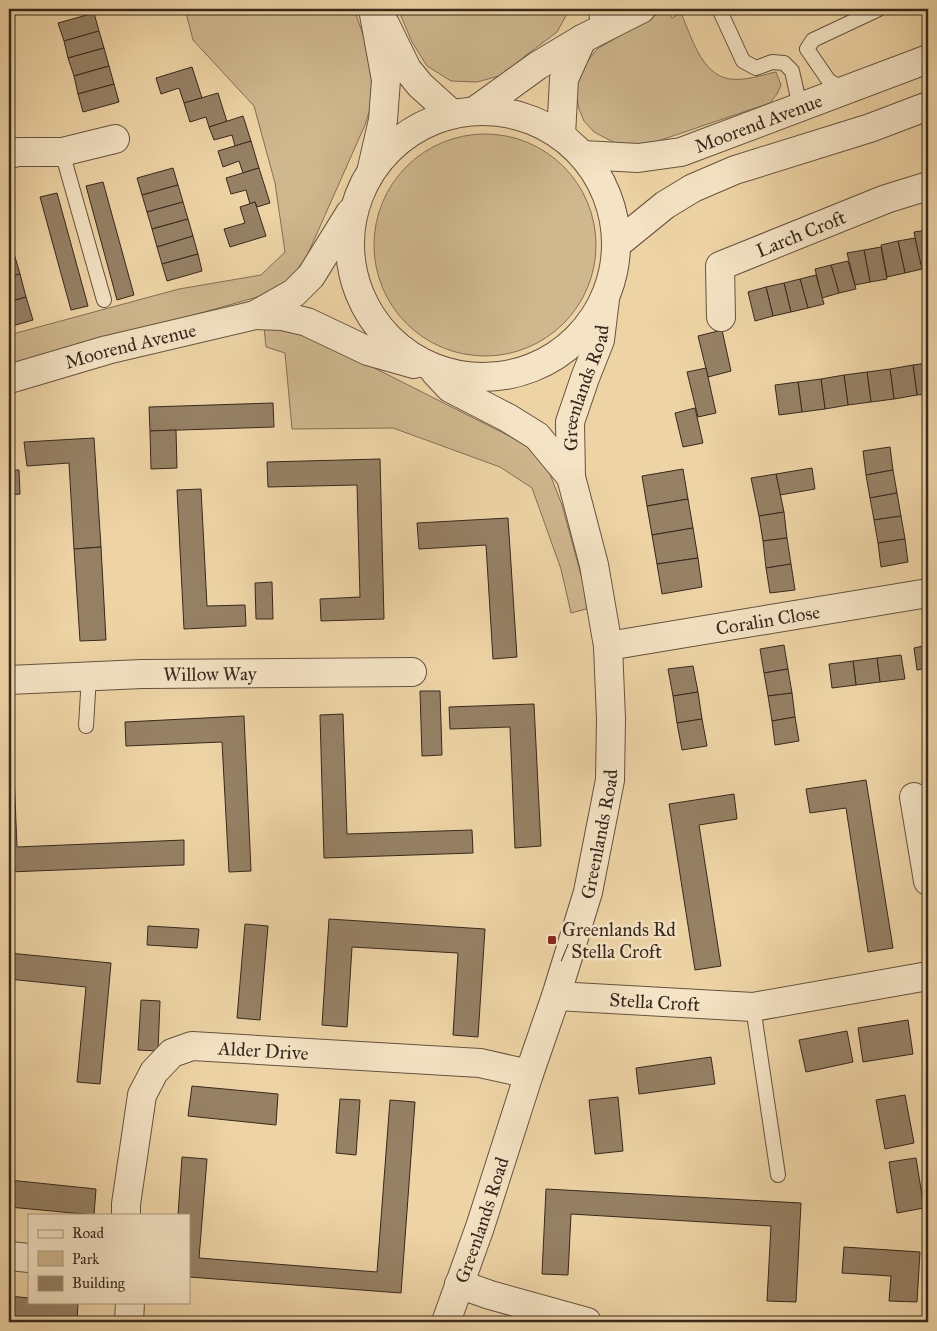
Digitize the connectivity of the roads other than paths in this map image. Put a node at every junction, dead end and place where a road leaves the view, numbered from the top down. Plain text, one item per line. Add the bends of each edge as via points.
1 (373, 9) edge
2 (377, 9) edge
3 (641, 9) edge
4 (724, 9) edge
5 (879, 9) edge
6 (592, 26) edge
7 (928, 59) edge
8 (846, 90) junction
9 (928, 106) edge
10 (800, 107) junction
11 (464, 112) junction
12 (561, 135) junction
13 (115, 139) dead end
14 (62, 152) junction
15 (9, 154) edge
16 (582, 155) junction
17 (372, 168) junction
18 (928, 186) edge
19 (354, 207) junction
20 (617, 244) junction
21 (605, 299) junction
22 (104, 300) dead end
23 (255, 315) junction
24 (721, 316) dead end
25 (428, 369) junction
26 (9, 379) edge
27 (572, 477) junction
28 (928, 593) edge
29 (608, 646) junction
30 (412, 672) dead end
31 (89, 676) junction
32 (9, 680) edge
33 (86, 726) dead end
34 (914, 797) dead end
35 (924, 834) edge
36 (928, 881) edge
37 (928, 976) edge
38 (556, 996) junction
39 (753, 1007) junction
40 (529, 1074) junction
41 (778, 1175) dead end
42 (126, 1214) edge
43 (9, 1256) edge
44 (28, 1258) edge
45 (459, 1284) junction
46 (130, 1304) edge
47 (129, 1322) edge
48 (446, 1322) edge
49 (587, 1322) edge

1 - 17 street via 386,80 383,120
2 - 11 street via 407,69 420,85
3 - 6 street
4 - 10 lane via 720,11 743,61 756,68 772,62 784,63 792,71
5 - 8 lane via 813,40 807,49 829,81
6 - 11 street via 537,66
6 - 12 street via 564,79
7 - 8 street, Moorend Avenue
8 - 10 street, Moorend Avenue
9 - 20 street, Moorend Avenue via 870,128 736,170 694,188 665,204
10 - 16 street, Moorend Avenue via 680,152 638,158
11 - 12 street via 487,110 517,115
11 - 17 street via 419,126
12 - 16 street
13 - 14 street
14 - 15 street
14 - 22 lane
16 - 20 street via 604,188 613,213
17 - 19 street
18 - 24 street, Larch Croft via 720,266
19 - 23 street, Moorend Avenue via 311,276 294,293
19 - 25 street, Greenlands Road via 349,254 354,279 374,322 397,346
20 - 21 street
21 - 25 street, Moorend Avenue via 578,338 553,358 534,367 504,376 485,377
21 - 27 street, Greenlands Road via 600,340 570,422
23 - 25 street, Moorend Avenue via 282,316 306,322 368,351
23 - 26 street, Moorend Avenue via 107,350
25 - 27 street, Greenlands Road via 450,388 537,436
27 - 29 street, Greenlands Road via 594,565
28 - 29 street, Coralin Close
29 - 38 street, Greenlands Road via 610,780 588,892
30 - 31 street, Willow Way
31 - 32 street, Willow Way
31 - 33 lane
34 - 35 street
35 - 36 street
37 - 39 street, Stella Croft
38 - 39 street, Stella Croft
38 - 40 street, Greenlands Road
39 - 41 lane
40 - 42 street, Alder Drive via 480,1063 192,1046 172,1053 154,1072 142,1095
40 - 45 street, Greenlands Road
43 - 44 street
45 - 48 street, Greenlands Road
45 - 49 street
46 - 47 street

